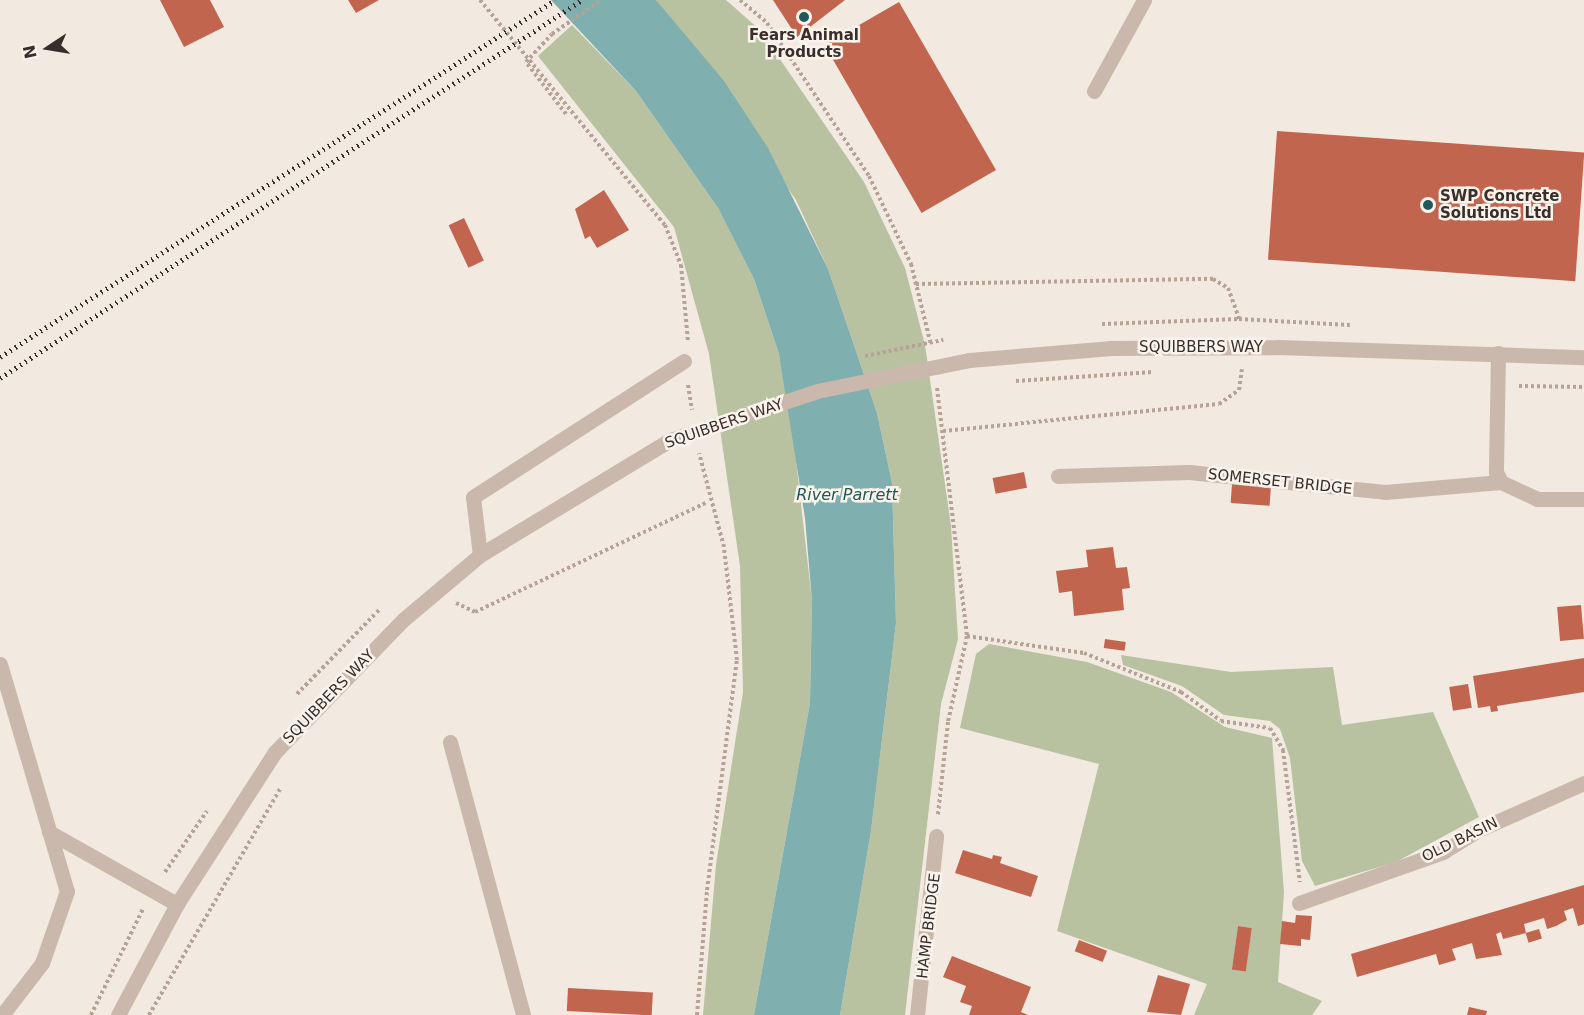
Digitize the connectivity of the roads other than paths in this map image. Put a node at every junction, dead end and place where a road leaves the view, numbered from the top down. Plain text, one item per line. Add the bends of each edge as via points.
1 (1144, 0) edge
2 (1094, 91) dead end
3 (1498, 353) junction
4 (1584, 357) edge
5 (684, 361) road end
6 (1058, 476) dead end
7 (1501, 483) junction
8 (1584, 499) edge
9 (480, 555) junction
10 (0, 664) edge
11 (450, 741) dead end
12 (1584, 783) edge
13 (49, 832) junction
14 (936, 836) road end
15 (1305, 901) road end
16 (177, 904) junction
17 (2, 1015) edge
18 (118, 1015) edge
19 (523, 1015) edge
20 (917, 1015) edge

1 - 2 street
3 - 4 street, SQUIBBERS WAY
3 - 7 street via 1496,472
3 - 9 street, SQUIBBERS WAY, bridge via 1111,348 969,360 817,391 670,440
5 - 9 street via 473,497
6 - 7 street, SOMERSET BRIDGE via 1189,472 1384,492
7 - 8 street via 1538,500
9 - 16 street, SQUIBBERS WAY via 404,619 275,752
10 - 13 street
11 - 19 street
12 - 15 street, OLD BASIN via 1476,831 1443,852
13 - 16 street
13 - 17 street via 67,891 42,963
14 - 20 street, HAMP BRIDGE
16 - 18 street, SQUIBBERS WAY

